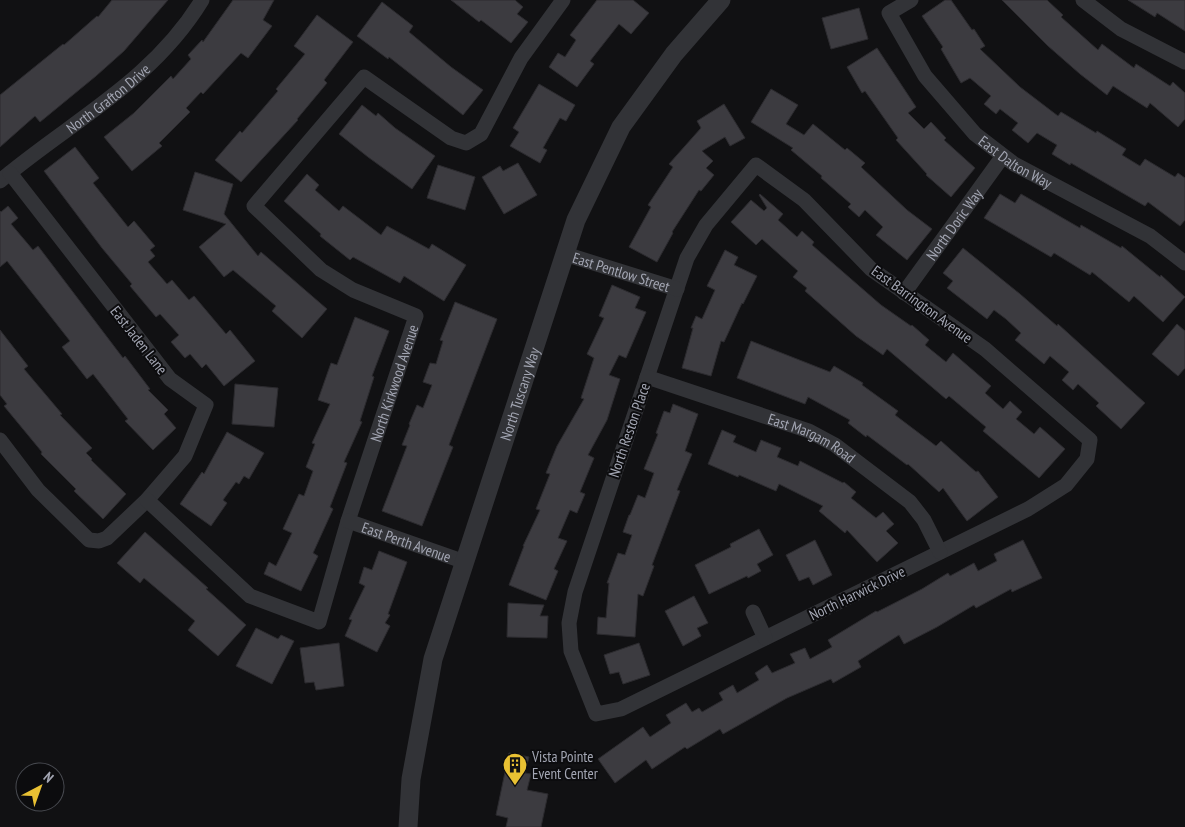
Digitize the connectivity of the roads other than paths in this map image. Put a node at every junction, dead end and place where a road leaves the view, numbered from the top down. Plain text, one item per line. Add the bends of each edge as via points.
1 (202, 0) edge
2 (721, 0) edge
3 (910, 0) edge
4 (1083, 0) edge
5 (559, 1) edge
6 (1185, 62) edge
7 (1003, 156) junction
8 (756, 165) joint
9 (5, 177) edge
10 (565, 254) junction
11 (1185, 263) edge
12 (677, 289) junction
13 (904, 293) junction
14 (647, 376) junction
15 (0, 440) edge
16 (1090, 440) joint
17 (147, 500) junction
18 (348, 521) junction
19 (940, 552) junction
20 (465, 562) junction
21 (753, 612) dead end
22 (766, 638) junction
23 (596, 714) joint
24 (408, 827) edge

1 - 9 street, North Grafton Drive via 168,48 126,86
2 - 10 street, North Tuscany Way via 674,54 621,127 576,220
3 - 7 street, East Dalton Way via 889,13 925,76 975,134
4 - 6 street via 1121,29
5 - 18 street, North Kirkwood Avenue via 521,58 481,134 466,143 451,138 364,77 254,206 321,270 354,290 416,316
7 - 11 street, East Dalton Way via 1150,236
7 - 13 street, North Doric Way
8 - 12 street, North Reston Place via 706,225 687,258
8 - 13 street, East Barrington Avenue via 804,200 871,268
9 - 17 street, East Jaden Lane via 170,379 206,405 185,456
10 - 12 street, East Pentlow Street
10 - 20 street, North Tuscany Way
12 - 14 street, North Reston Place
13 - 16 street, East Barrington Avenue via 985,350
14 - 19 street, East Margam Road via 809,431 835,445 910,502 924,520
14 - 23 street, North Reston Place via 575,592 569,623 571,651
15 - 17 street, East Jaden Lane via 38,490 89,540 107,538
16 - 19 street, North Harwick Drive via 1088,459 1066,485 1028,509
17 - 18 street, North Kirkwood Avenue via 250,596 319,622
18 - 20 street, East Perth Avenue
19 - 22 street, North Harwick Drive
20 - 24 street, North Tuscany Way via 434,659 411,778
21 - 22 street
22 - 23 street, North Harwick Drive via 621,709

